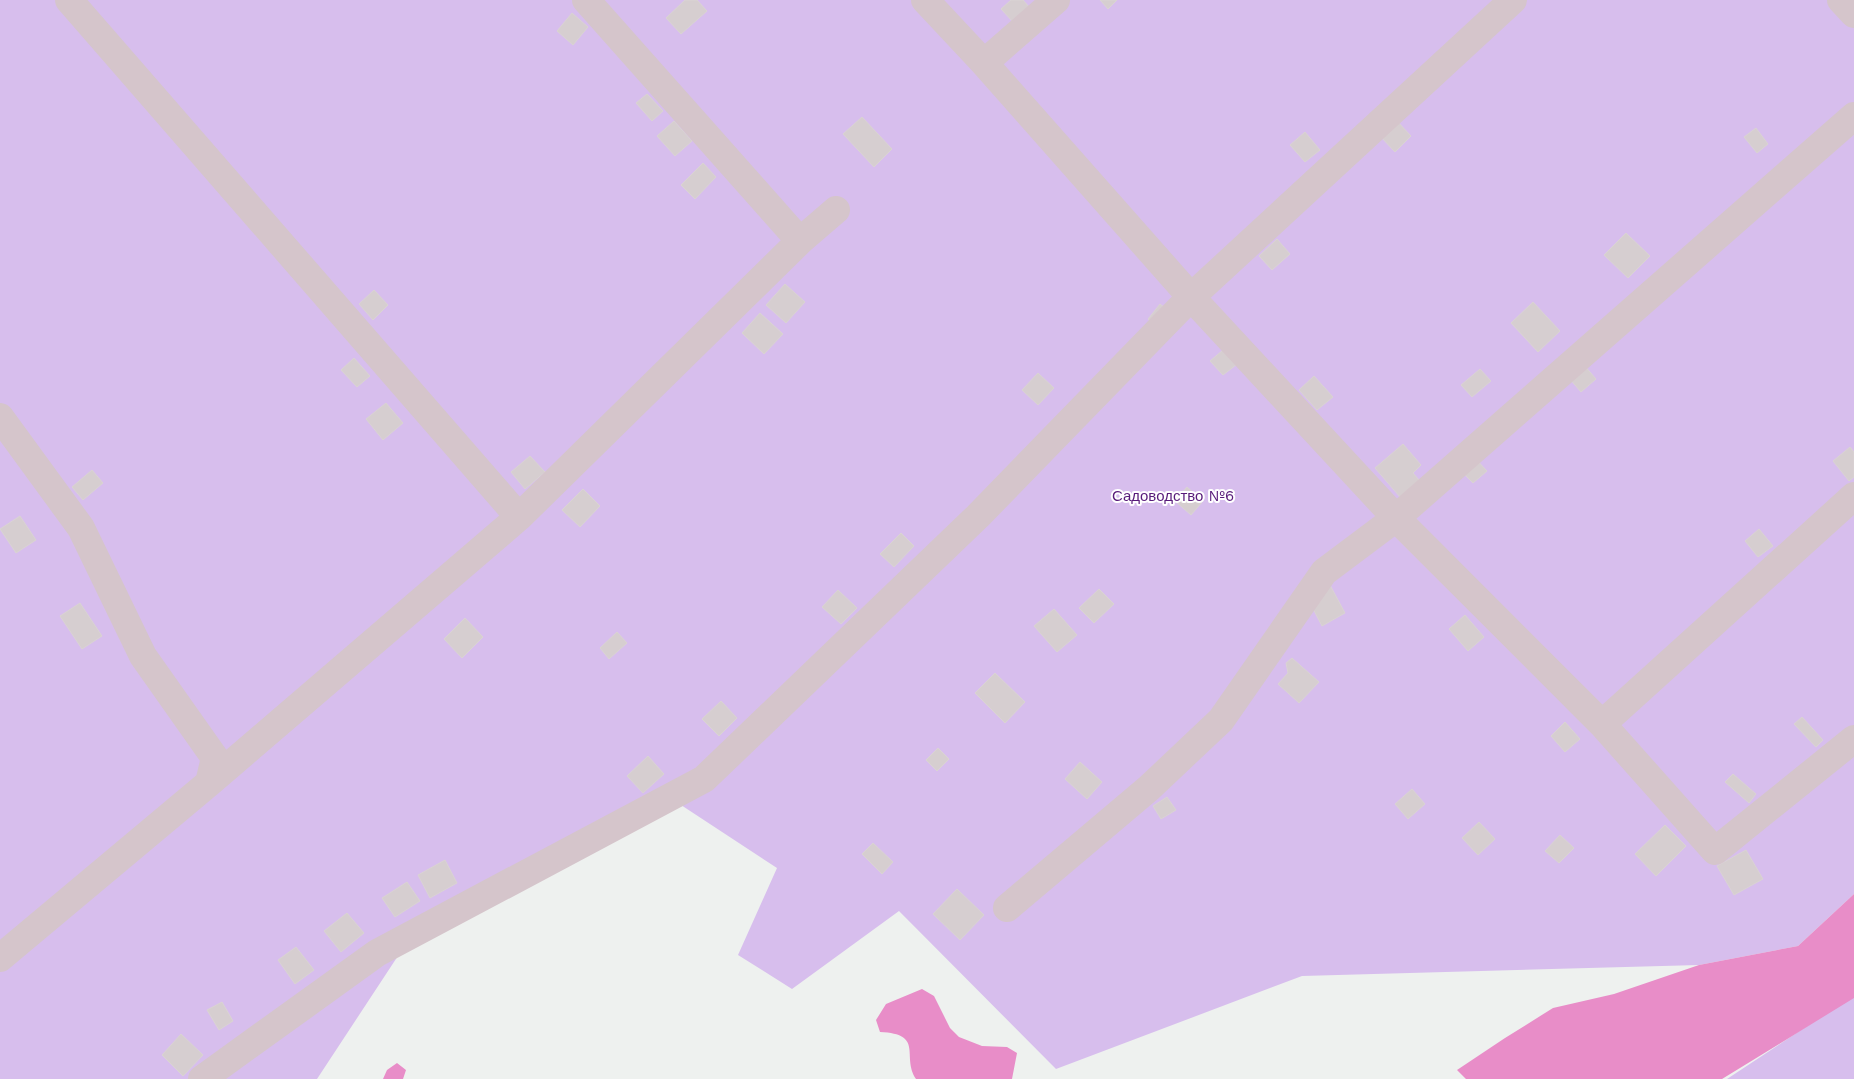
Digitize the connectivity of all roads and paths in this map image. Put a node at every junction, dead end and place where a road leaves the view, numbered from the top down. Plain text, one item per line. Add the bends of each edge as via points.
1 (69, 0) edge
2 (586, 0) edge
3 (925, 0) edge
4 (1056, 0) edge
5 (1513, 0) edge
6 (1841, 0) edge
7 (1854, 14) edge
8 (984, 63) junction
9 (1854, 116) edge
10 (836, 210) dead end
11 (800, 241) junction
12 (1191, 297) junction
13 (0, 417) edge
14 (1854, 496) edge
15 (520, 517) junction
16 (1396, 518) junction
17 (1602, 724) junction
18 (1854, 739) edge
19 (209, 784) junction
20 (1007, 908) dead end
21 (0, 958) edge
22 (202, 1079) edge

1 - 15 lane
2 - 11 lane
3 - 8 lane
4 - 8 lane
5 - 12 lane
6 - 7 lane
8 - 12 lane
9 - 16 lane
10 - 11 lane
11 - 15 lane
12 - 16 lane
12 - 22 lane via 978,516 704,779 377,953
13 - 19 lane via 81,528 143,656 215,758
14 - 17 lane
15 - 19 lane
16 - 17 lane
16 - 20 lane via 1324,572 1221,720 1149,788
17 - 18 lane via 1715,851
19 - 21 lane

